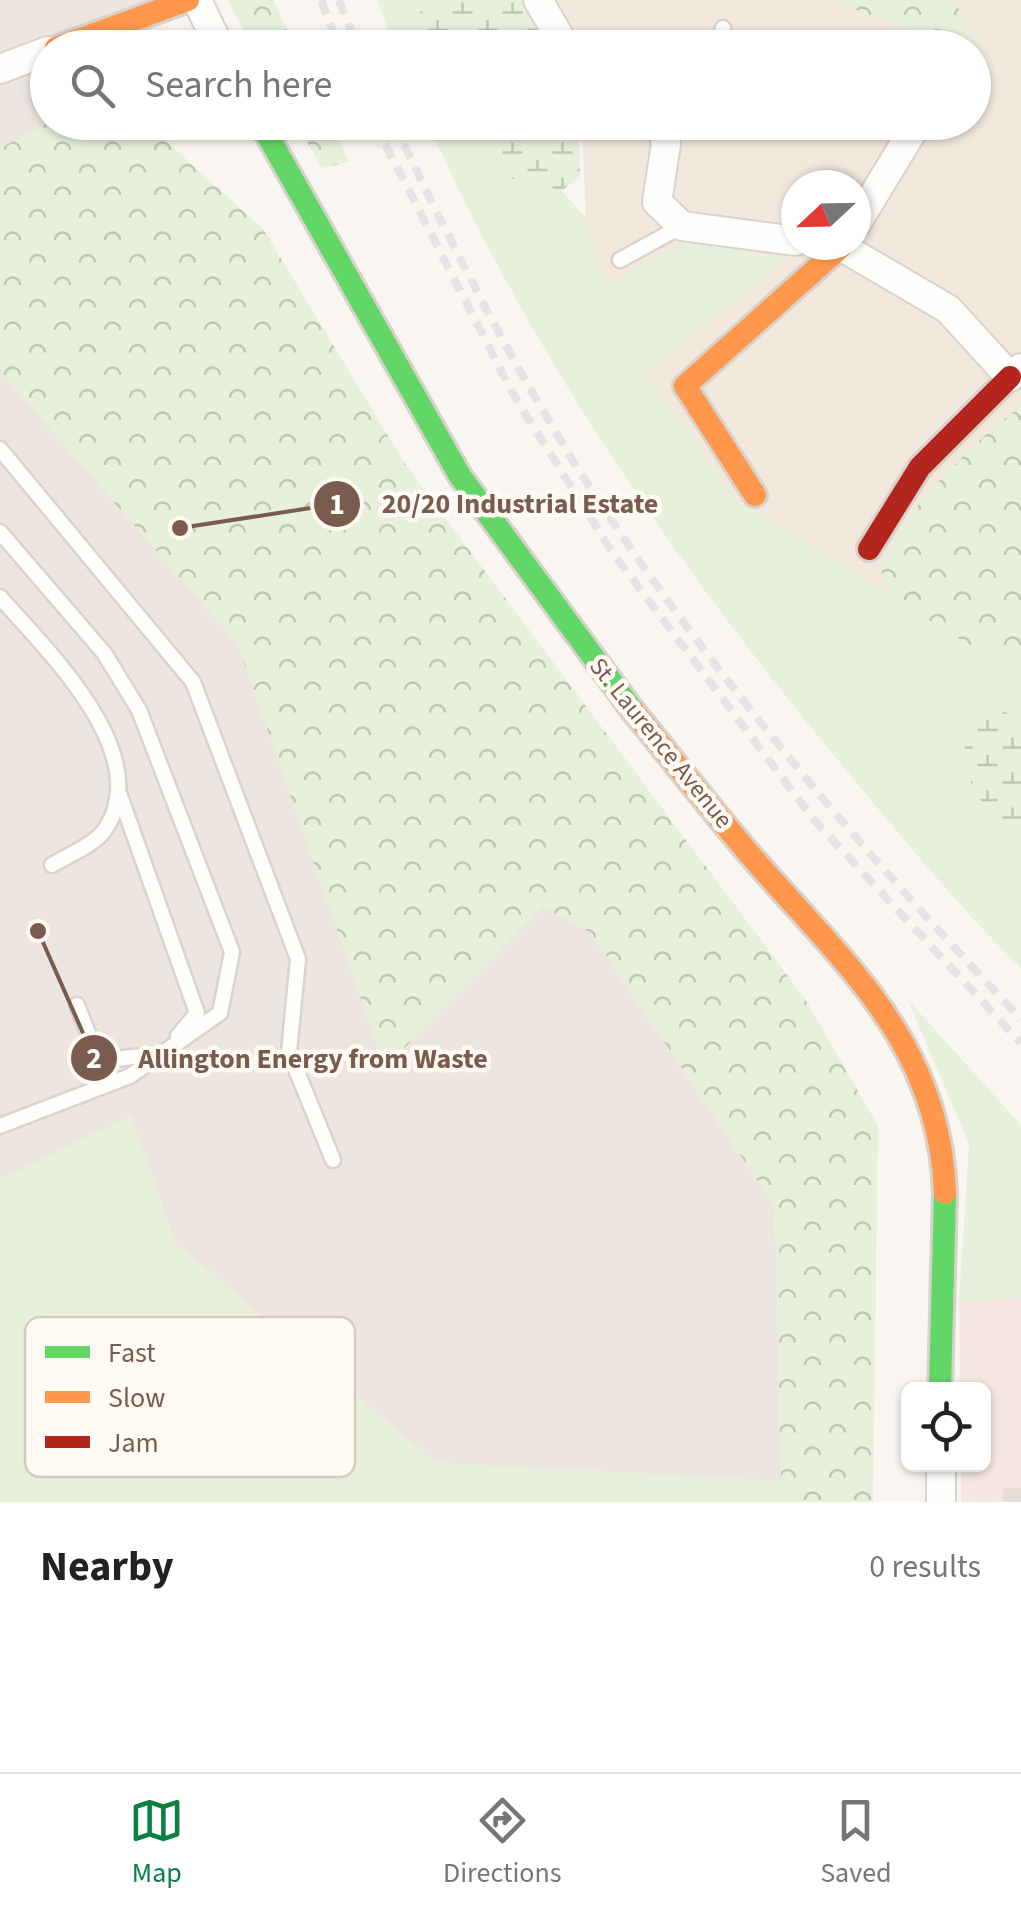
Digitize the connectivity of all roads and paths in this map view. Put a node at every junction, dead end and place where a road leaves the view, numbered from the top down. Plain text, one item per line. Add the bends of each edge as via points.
1 (188, 0) edge
2 (198, 0) edge
3 (538, 0) edge
4 (106, 30) edge
5 (212, 30) edge
6 (556, 30) edge
7 (30, 58) edge
8 (0, 69) edge
9 (270, 140) edge
10 (665, 140) edge
11 (906, 140) edge
12 (871, 194) edge
13 (682, 226) junction
14 (781, 239) edge
15 (871, 259) edge
16 (620, 260) dead end
17 (820, 260) edge
18 (1015, 373) edge
19 (0, 449) edge
20 (755, 495) dead end
21 (0, 532) edge
22 (868, 548) dead end
23 (0, 598) edge
24 (118, 790) junction
25 (52, 865) dead end
26 (77, 1004) dead end
27 (164, 1054) junction
28 (0, 1126) edge
29 (333, 1160) dead end
30 (940, 1382) edge
31 (940, 1472) edge
32 (941, 1502) edge

1 - 4 street
2 - 5 street
3 - 6 street
7 - 8 street
9 - 30 street, St. Laurence Avenue via 460,476 613,686 874,994 903,1038 940,1136
10 - 13 street via 658,202
11 - 12 street
13 - 14 street
13 - 16 lane
15 - 18 street via 948,309
17 - 20 street via 685,386
18 - 22 street via 920,467
19 - 29 lane via 193,682 298,959 289,1052
21 - 27 lane via 104,653 139,710 232,952 220,1013
23 - 24 lane via 79,687 111,741
24 - 25 lane via 104,832
24 - 27 lane via 197,1013
26 - 27 lane via 91,1041 115,1058
27 - 28 lane via 130,1076
31 - 32 street

